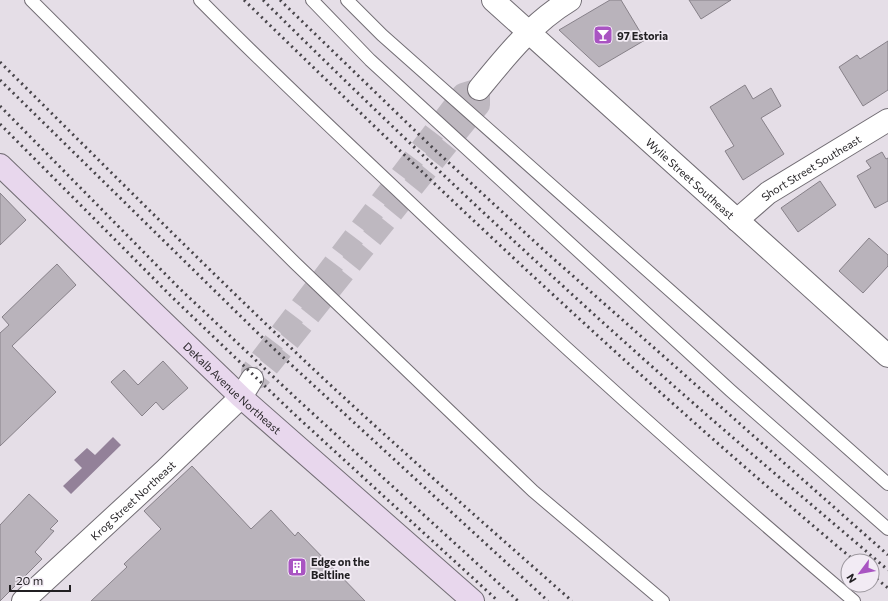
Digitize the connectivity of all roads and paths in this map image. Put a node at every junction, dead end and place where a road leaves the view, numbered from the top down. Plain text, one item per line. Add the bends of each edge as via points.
1 (31, 0) edge
2 (200, 0) edge
3 (312, 0) edge
4 (346, 0) edge
5 (493, 0) edge
6 (570, 0) edge
7 (528, 32) junction
8 (479, 89) tunnel mouth
9 (888, 120) edge
10 (0, 165) edge
11 (737, 220) junction
12 (888, 356) edge
13 (246, 388) junction
14 (888, 484) edge
15 (888, 529) edge
16 (23, 601) edge
17 (473, 601) edge
18 (663, 601) edge
19 (854, 601) edge

1 - 18 lane via 295,262 528,486
2 - 19 lane via 259,60 488,277 736,501
3 - 15 lane via 370,60 725,385
4 - 14 lane via 382,35
5 - 7 street, Wylie Street Southeast
6 - 7 street
7 - 8 street
7 - 11 street, Wylie Street Southeast
9 - 11 street, Short Street Southeast via 768,193
10 - 13 main road, DeKalb Avenue Northeast
11 - 12 street, Wylie Street Southeast
13 - 16 street, Krog Street Northeast via 166,470
13 - 17 main road, DeKalb Avenue Northeast

